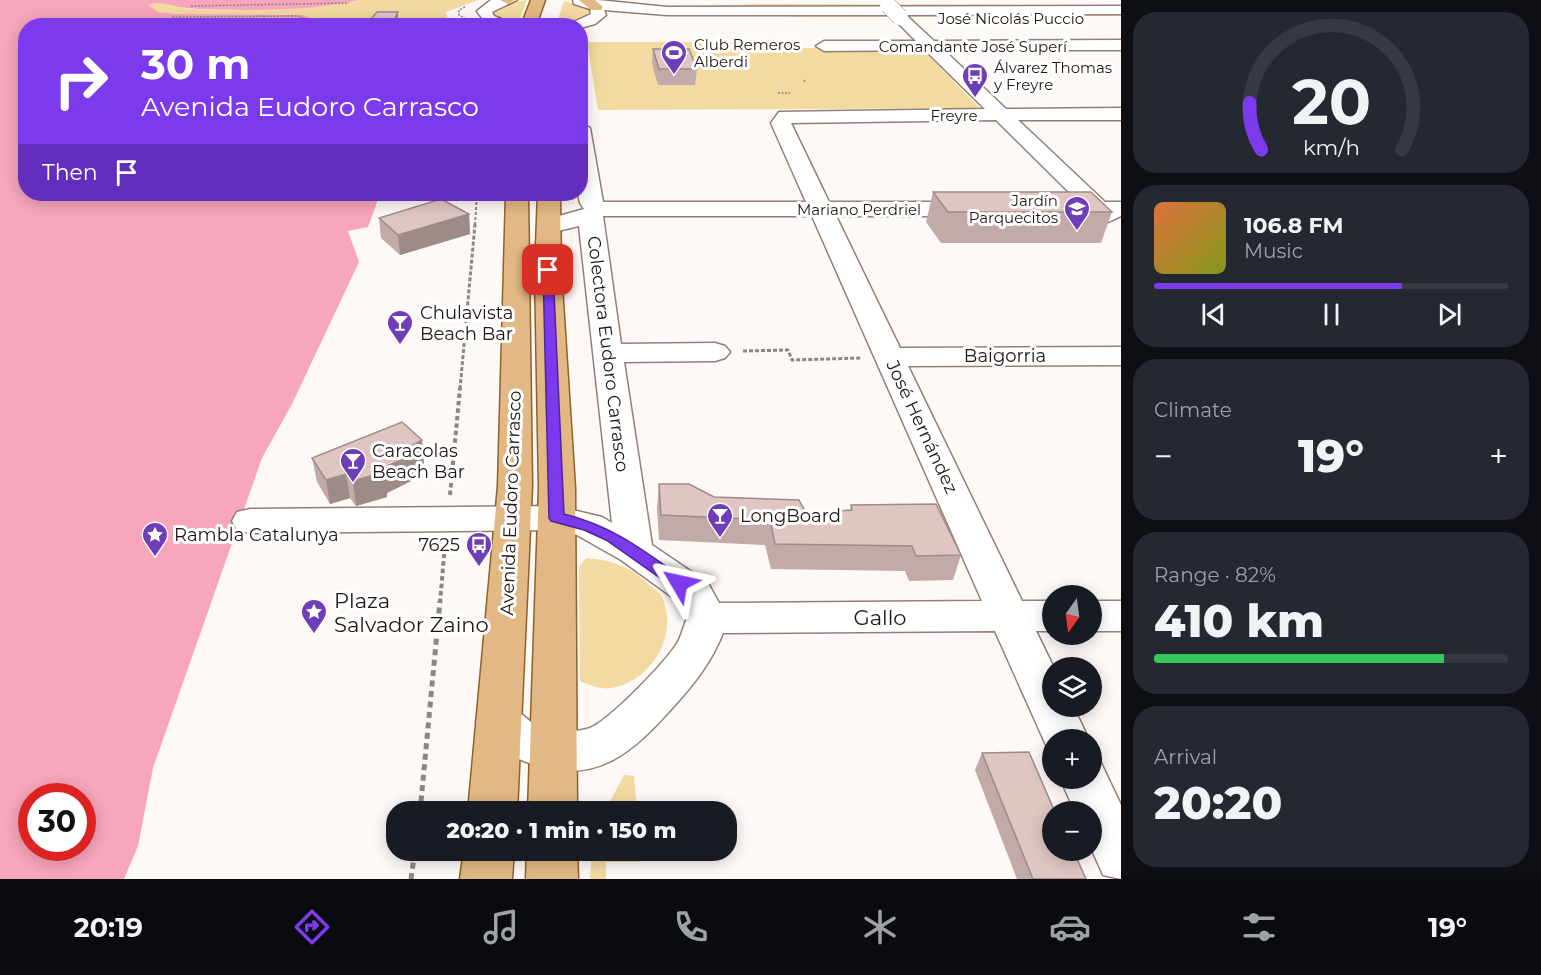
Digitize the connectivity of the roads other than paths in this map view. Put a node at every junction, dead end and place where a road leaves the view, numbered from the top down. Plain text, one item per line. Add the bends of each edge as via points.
1 (508, 0) edge
2 (538, 0) edge
3 (893, 10) edge
4 (1121, 10) edge
5 (667, 11) junction
6 (589, 14) edge
7 (1080, 17) junction
8 (1121, 17) edge
9 (488, 18) edge
10 (531, 18) edge
11 (1121, 45) edge
12 (824, 46) dead end
13 (929, 46) junction
14 (1121, 114) edge
15 (1001, 115) junction
16 (786, 116) joint
17 (588, 178) edge
18 (541, 203) edge
19 (821, 209) junction
20 (994, 209) edge
21 (1040, 209) edge
22 (1110, 209) edge
23 (593, 210) junction
24 (1121, 231) edge
25 (715, 352) road end
26 (608, 353) junction
27 (1121, 356) edge
28 (889, 357) junction
29 (556, 518) junction
30 (513, 519) junction
31 (250, 521) dead end
32 (634, 551) junction
33 (1009, 616) junction
34 (1042, 616) edge
35 (1102, 616) edge
36 (1121, 616) edge
37 (707, 618) junction
38 (499, 722) junction
39 (1061, 729) edge
40 (553, 751) junction
41 (1089, 789) edge
42 (493, 801) edge
43 (552, 801) edge
44 (1121, 858) edge
45 (488, 861) edge
46 (552, 861) edge
47 (486, 879) edge
48 (552, 879) edge

1 - 9 street via 484,11
2 - 10 main road
3 - 7 street, José Nicolás Puccio
3 - 13 street
4 - 5 street
5 - 6 street
5 - 6 street
7 - 8 street, José Nicolás Puccio
7 - 11 street
11 - 13 street, Comandante José Superí
12 - 13 street, Comandante José Superí
13 - 15 street
14 - 15 street, Freyre
15 - 16 street, Freyre
15 - 22 street
16 - 19 street, José Hernández via 781,123
17 - 23 street, Colectora Eudoro Carrasco
18 - 23 street, Mariano Perdriel
18 - 29 main road
18 - 30 main road, Avenida Eudoro Carrasco
19 - 20 street, Mariano Perdriel
19 - 23 street, Mariano Perdriel
19 - 28 street, José Hernández
21 - 22 street
22 - 24 street
23 - 26 street, Colectora Eudoro Carrasco
25 - 26 street
26 - 32 street, Colectora Eudoro Carrasco
27 - 28 street, Baigorria
28 - 33 street, José Hernández
29 - 30 street
29 - 32 street via 589,526
29 - 40 main road
30 - 31 street
30 - 38 main road, Avenida Eudoro Carrasco
32 - 37 street via 694,593
33 - 34 street, Gallo
33 - 37 street, Gallo
33 - 39 street, José Hernández
35 - 36 street
37 - 40 street via 701,643 684,667 614,738 591,749
38 - 40 street via 511,735
38 - 42 main road, Avenida Eudoro Carrasco
40 - 43 main road
41 - 44 street
45 - 47 main road
46 - 48 main road

